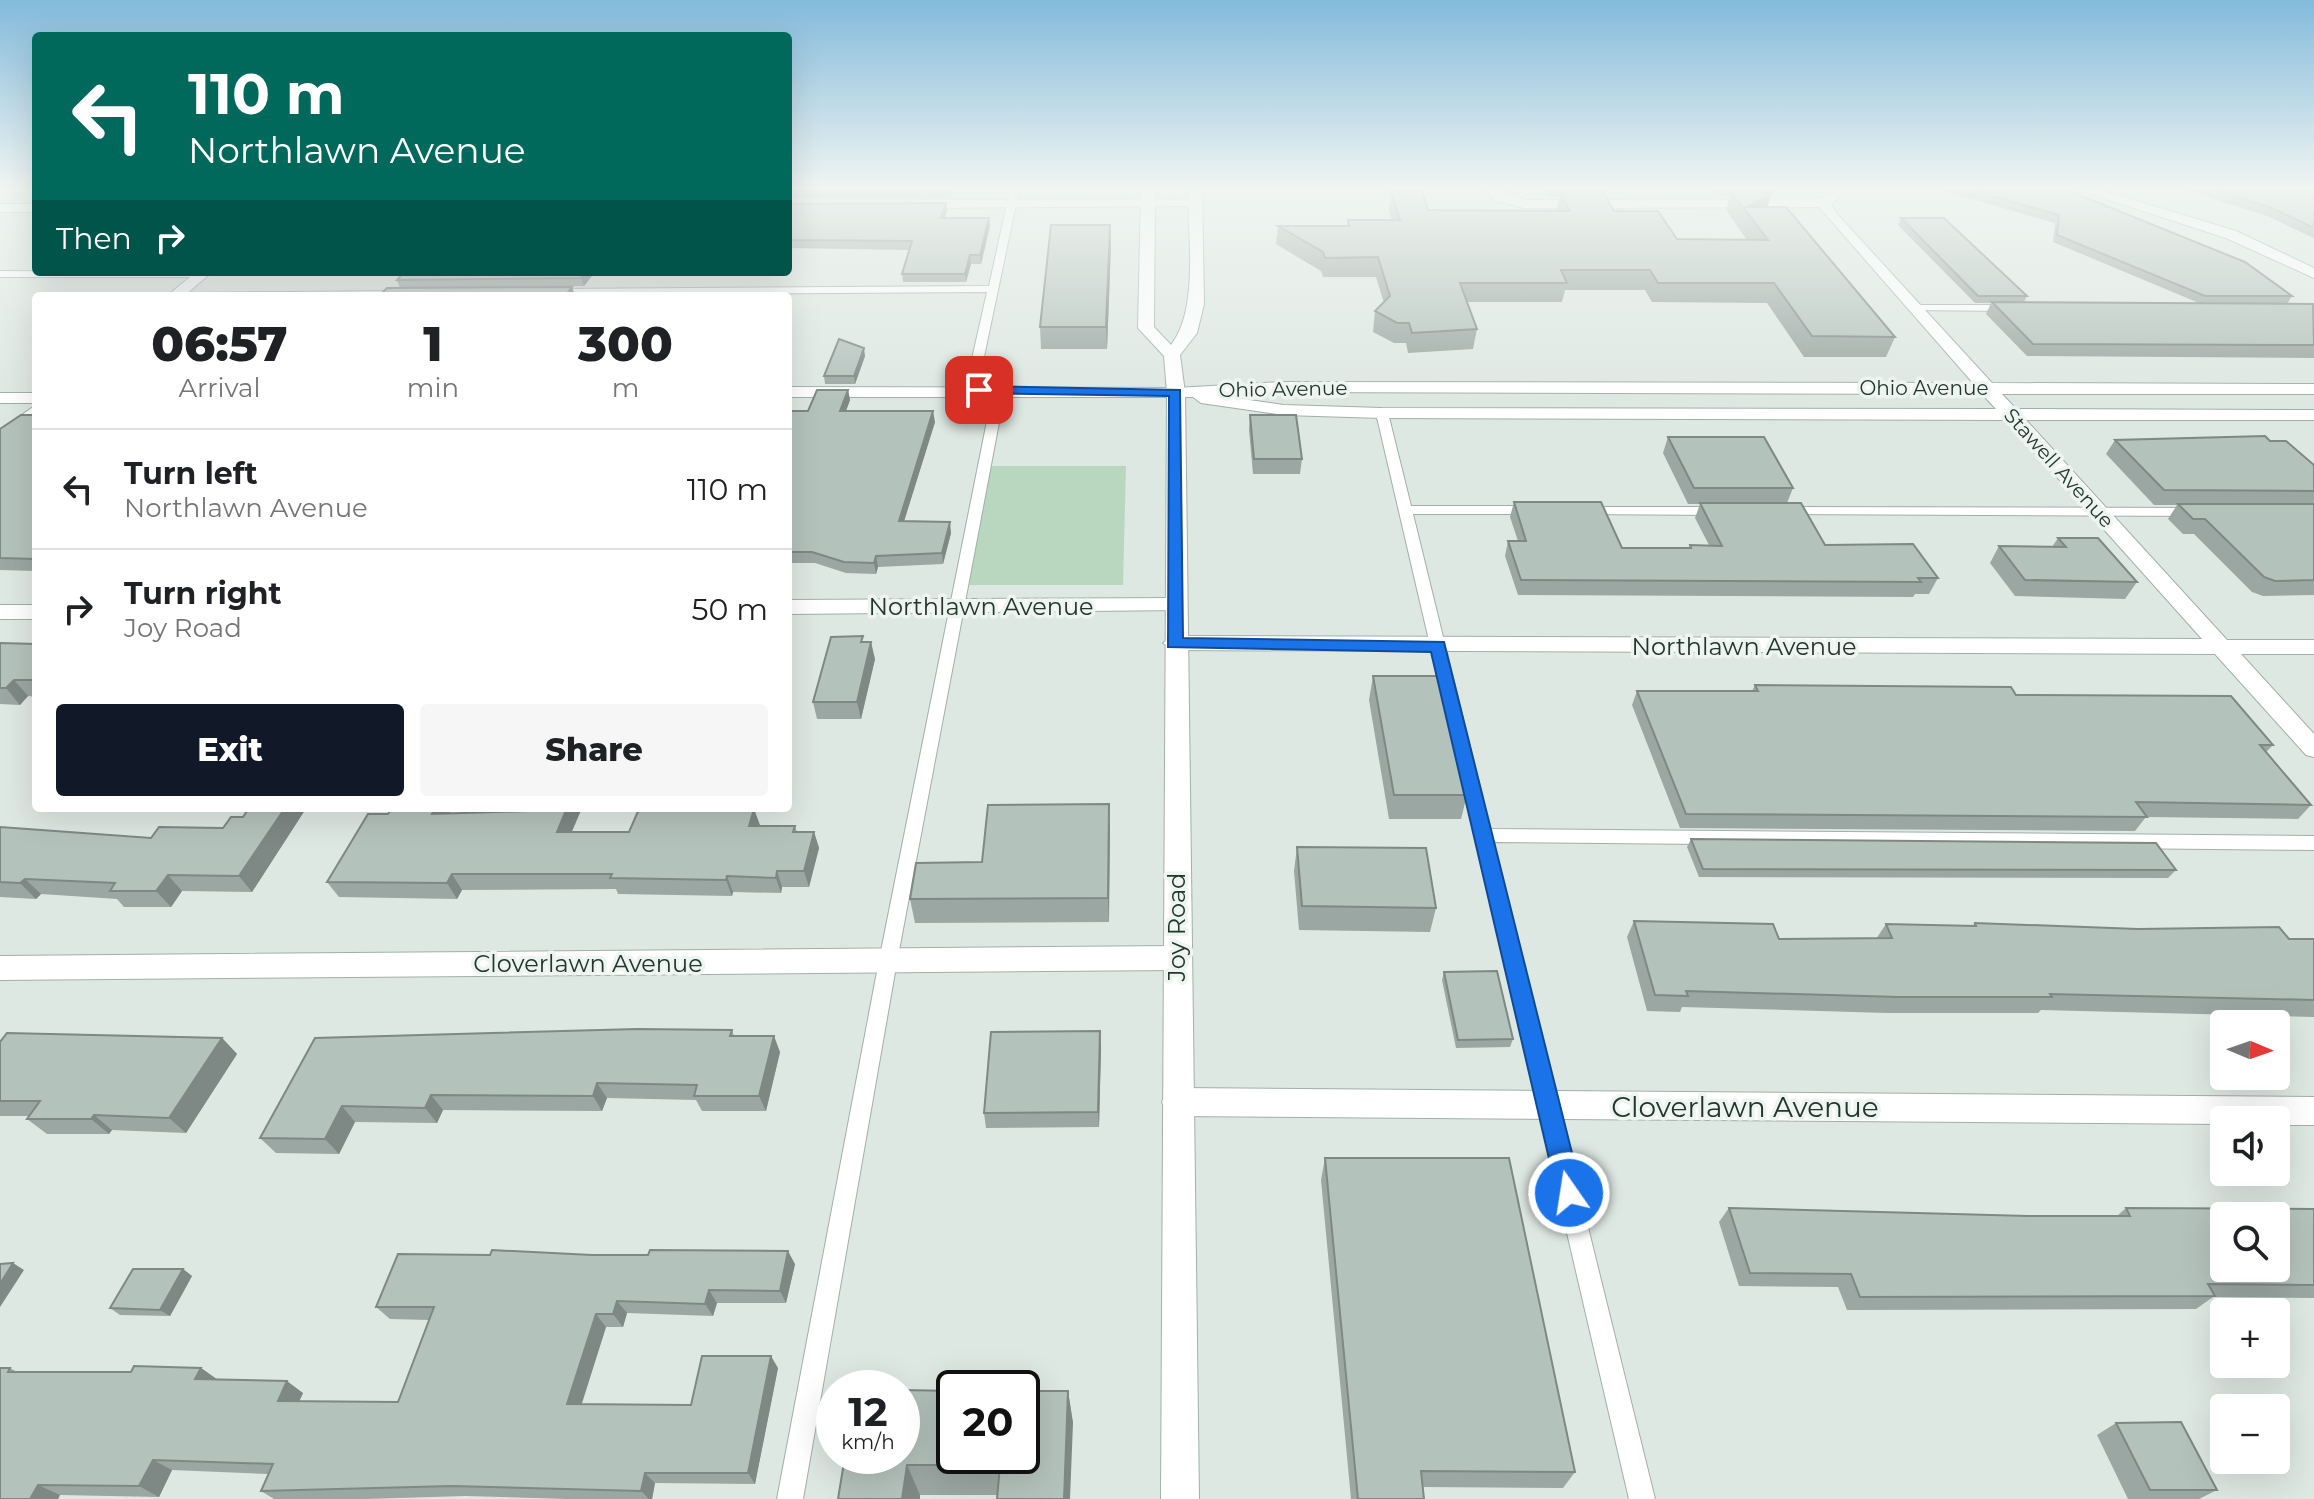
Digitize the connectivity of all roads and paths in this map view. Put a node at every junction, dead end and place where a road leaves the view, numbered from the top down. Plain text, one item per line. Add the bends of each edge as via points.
1 (999, 260) edge
2 (1147, 260) edge
3 (1196, 260) edge
4 (1872, 260) edge
5 (2288, 260) edge
6 (0, 274) edge
7 (32, 274) edge
8 (2314, 274) edge
9 (200, 276) edge
10 (993, 289) junction
11 (181, 292) edge
12 (648, 292) edge
13 (1914, 308) junction
14 (2020, 308) edge
15 (1172, 355) junction
16 (1582, 387) junction
17 (1986, 388) junction
18 (2314, 389) edge
19 (971, 390) junction
20 (999, 391) junction
21 (792, 392) edge
22 (1176, 393) junction
23 (0, 398) edge
24 (32, 398) edge
25 (32, 413) edge
26 (1382, 413) junction
27 (1595, 414) junction
28 (2010, 414) junction
29 (2314, 415) edge
30 (0, 439) edge
31 (1405, 510) junction
32 (1546, 510) edge
33 (1562, 510) edge
34 (1734, 511) edge
35 (1765, 511) edge
36 (2099, 512) junction
37 (2209, 512) edge
38 (1174, 605) junction
39 (958, 606) junction
40 (792, 607) edge
41 (0, 612) edge
42 (32, 612) edge
43 (1174, 643) junction
44 (1438, 646) junction
45 (2222, 647) junction
46 (2314, 647) edge
47 (2314, 749) edge
48 (1483, 835) junction
49 (2314, 843) edge
50 (1176, 958) junction
51 (888, 961) junction
52 (0, 968) edge
53 (1177, 1102) junction
54 (1548, 1106) junction
55 (2314, 1111) edge
56 (790, 1499) edge
57 (1180, 1499) edge
58 (1642, 1499) edge

1 - 10 lane
2 - 15 street via 1146,328
3 - 15 street via 1196,304 1189,333
4 - 13 street, Stawell Avenue
5 - 8 street
6 - 7 lane
9 - 11 street
10 - 12 lane
10 - 19 lane
13 - 14 lane
13 - 17 street, Stawell Avenue
15 - 22 street, Joy Road
16 - 17 street, Ohio Avenue
16 - 22 street, Ohio Avenue via 1281,387
16 - 27 street
17 - 18 street, Ohio Avenue
17 - 28 street, Stawell Avenue
19 - 20 street, Ohio Avenue
19 - 21 street, Ohio Avenue
20 - 22 street, Ohio Avenue
20 - 39 lane
22 - 26 street, Ohio Avenue via 1238,406
22 - 38 street, Joy Road
23 - 24 street
25 - 30 street
26 - 27 street, Ohio Avenue
26 - 31 lane
27 - 28 street, Ohio Avenue
28 - 29 street, Ohio Avenue
28 - 36 street, Stawell Avenue
31 - 32 lane
31 - 44 lane
33 - 34 lane
35 - 36 lane
36 - 37 lane
36 - 45 street, Stawell Avenue
38 - 39 street, Northlawn Avenue
38 - 43 street, Joy Road
39 - 40 street, Northlawn Avenue
39 - 51 lane
41 - 42 street
43 - 44 street, Northlawn Avenue
43 - 50 street, Joy Road
44 - 45 street, Northlawn Avenue
44 - 48 lane
45 - 46 street, Northlawn Avenue
45 - 47 street, Stawell Avenue
48 - 49 lane
48 - 54 lane
50 - 51 street, Cloverlawn Avenue
50 - 53 street, Joy Road
51 - 52 street, Cloverlawn Avenue
51 - 56 lane
53 - 54 street, Cloverlawn Avenue
53 - 57 street, Joy Road
54 - 55 street, Cloverlawn Avenue
54 - 58 lane

